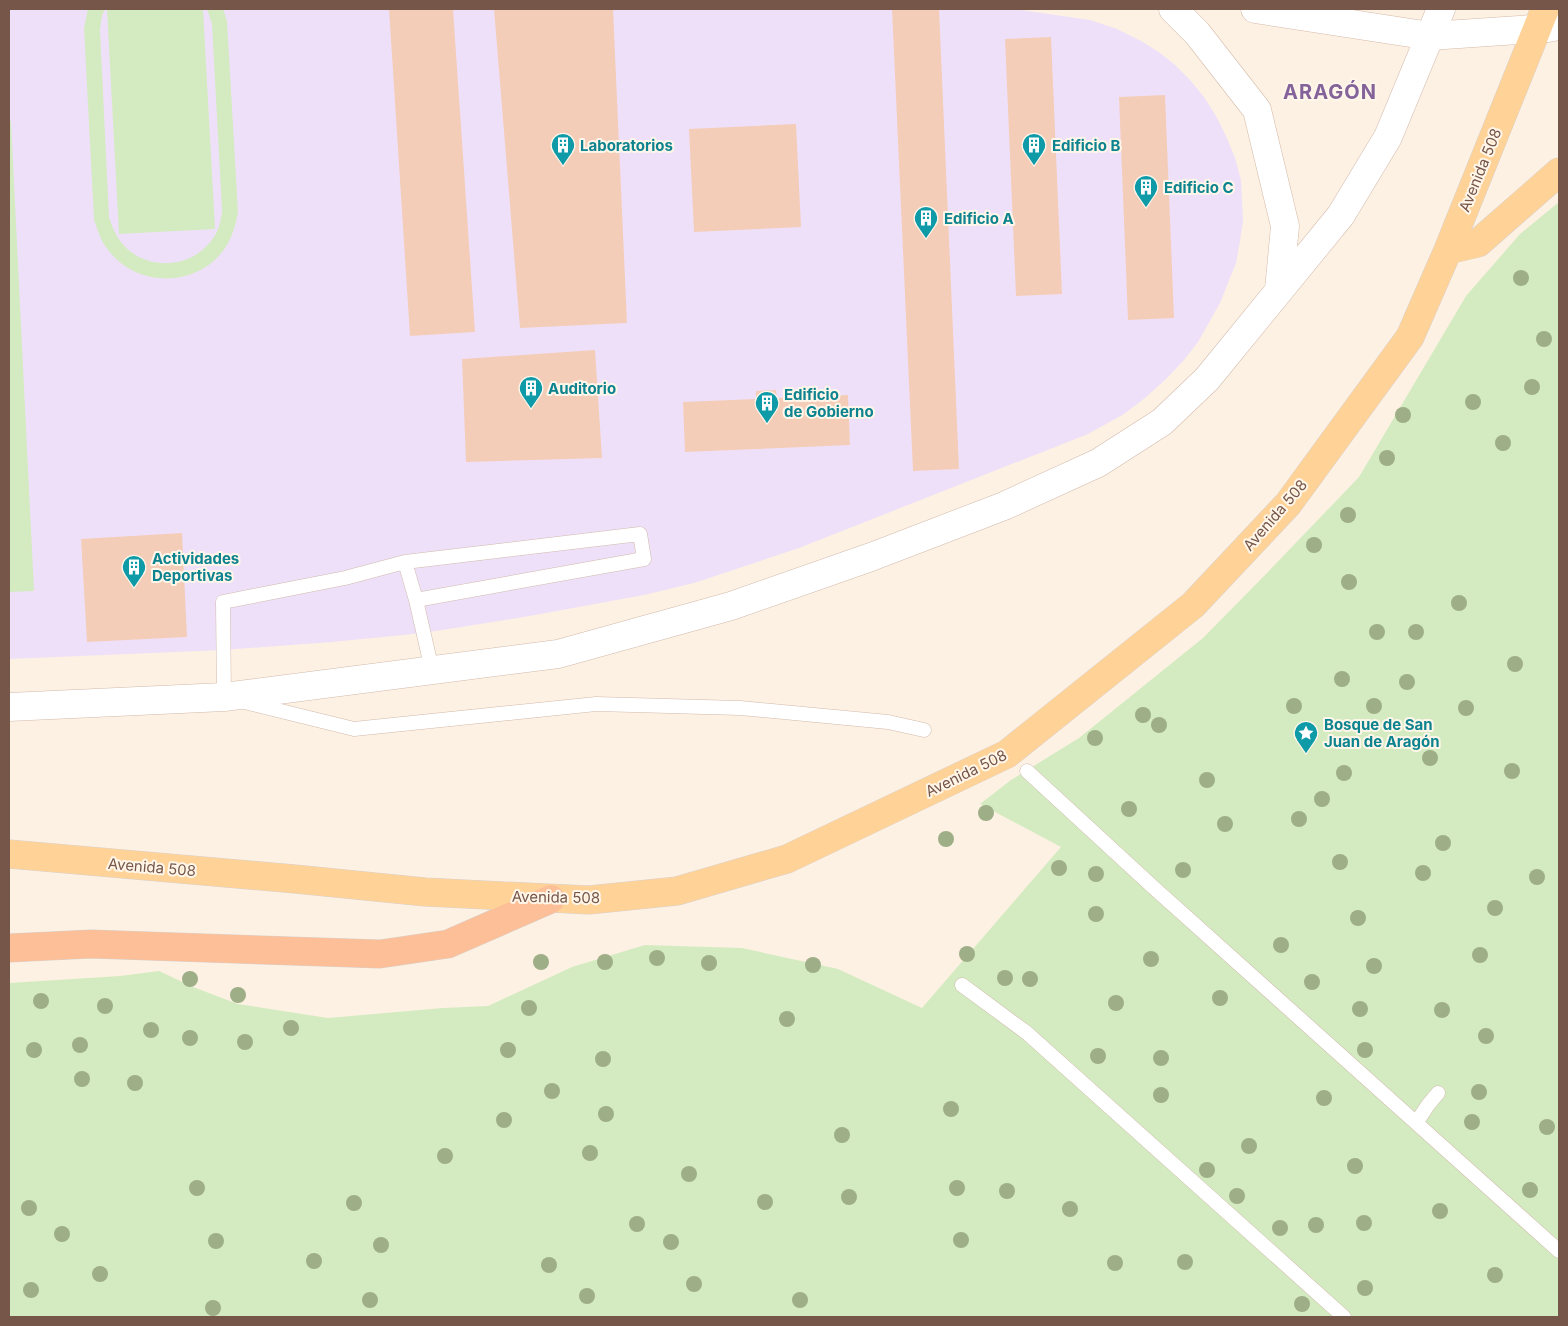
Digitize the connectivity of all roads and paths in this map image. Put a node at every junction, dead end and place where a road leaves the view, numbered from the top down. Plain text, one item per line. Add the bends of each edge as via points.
1 (1173, 9) edge
2 (1255, 9) edge
3 (1441, 9) edge
4 (1547, 21) edge
5 (1430, 36) junction
6 (1559, 172) edge
7 (1448, 250) junction
8 (1279, 290) junction
9 (405, 562) junction
10 (416, 600) junction
11 (432, 670) junction
12 (224, 697) junction
13 (9, 707) edge
14 (924, 730) dead end
15 (1018, 763) junction
16 (9, 854) edge
17 (551, 898) junction
18 (9, 948) edge
19 (962, 985) dead end
20 (1438, 1093) dead end
21 (1416, 1123) junction
22 (1559, 1252) edge
23 (1344, 1317) edge

1 - 8 street via 1197,33 1257,110 1285,226
2 - 5 street
3 - 5 street
4 - 5 street
4 - 7 main road, Avenida 508
5 - 8 street via 1388,138 1342,215
6 - 7 main road via 1478,243
7 - 15 main road, Avenida 508 via 1410,337 1288,504 1193,605
8 - 11 street via 1207,379 1162,422 1098,463 1004,506 731,606 558,654
9 - 10 lane
9 - 10 lane via 640,534 644,558
9 - 12 lane via 345,578 222,602
10 - 11 lane
11 - 12 street
12 - 13 street
12 - 14 lane via 354,729 596,704 740,708 888,722
15 - 17 main road, Avenida 508 via 787,860 677,891 589,900
15 - 21 lane
16 - 17 main road, Avenida 508 via 425,892
17 - 18 highway via 448,944 380,954 91,944
19 - 23 lane via 1027,1033
20 - 21 lane
21 - 22 lane

